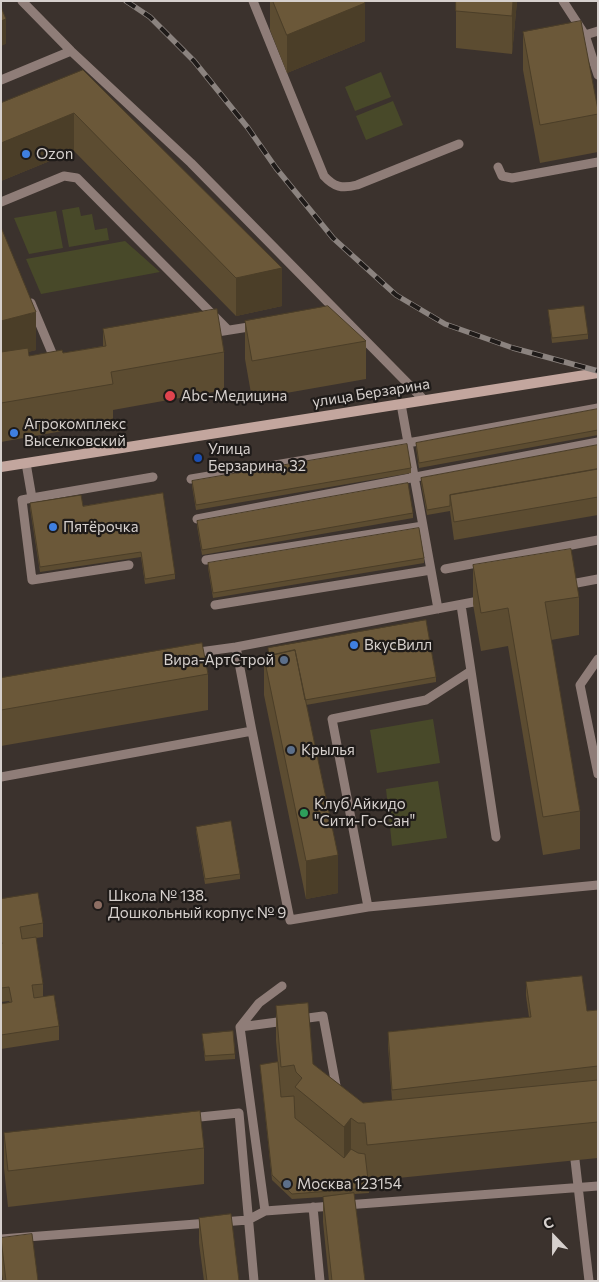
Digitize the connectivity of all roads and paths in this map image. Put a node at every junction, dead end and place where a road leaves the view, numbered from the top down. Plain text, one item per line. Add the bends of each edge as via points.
1 (22, 1) edge
2 (253, 1) edge
3 (563, 1) edge
4 (598, 31) edge
5 (585, 35) junction
6 (71, 51) junction
7 (598, 75) edge
8 (1, 80) edge
9 (459, 144) dead end
10 (598, 162) edge
11 (498, 167) dead end
12 (1, 202) edge
13 (27, 292) edge
14 (263, 324) edge
15 (228, 330) junction
16 (202, 335) edge
17 (55, 360) edge
18 (598, 373) edge
19 (424, 400) junction
20 (401, 404) junction
21 (598, 408) edge
22 (408, 442) junction
23 (598, 442) edge
24 (26, 464) junction
25 (1, 468) edge
26 (153, 477) dead end
27 (415, 477) junction
28 (191, 478) dead end
29 (32, 498) junction
30 (197, 519) edge
31 (423, 526) junction
32 (598, 540) edge
33 (206, 560) dead end
34 (129, 565) dead end
35 (445, 569) dead end
36 (432, 570) junction
37 (598, 579) edge
38 (559, 586) edge
39 (490, 599) edge
40 (215, 605) dead end
41 (461, 605) junction
42 (438, 609) junction
43 (236, 647) junction
44 (182, 655) edge
45 (598, 658) edge
46 (471, 671) junction
47 (252, 731) junction
48 (598, 774) edge
49 (1, 777) edge
50 (496, 837) dead end
51 (598, 885) edge
52 (368, 907) junction
53 (282, 986) dead end
54 (240, 1027) junction
55 (338, 1099) edge
56 (180, 1119) edge
57 (575, 1160) dead end
58 (598, 1186) edge
59 (577, 1188) junction
60 (313, 1207) junction
61 (264, 1210) junction
62 (248, 1220) junction
63 (1, 1239) edge
64 (254, 1281) edge
65 (320, 1281) edge
66 (589, 1281) edge

1 - 6 lane
2 - 9 lane via 324,176 331,183 345,188 356,185
3 - 5 lane
4 - 5 lane
5 - 7 lane
6 - 8 lane
6 - 19 lane via 191,163 331,313
10 - 11 lane via 512,178 502,176
12 - 15 lane via 64,176 78,178
13 - 17 lane
14 - 15 lane
15 - 16 lane
18 - 19 street, улица Берзарина
19 - 20 street, улица Берзарина
20 - 22 lane
20 - 24 street, улица Берзарина
21 - 22 lane
22 - 27 lane
22 - 28 lane
23 - 27 lane
24 - 25 street, улица Берзарина
24 - 29 lane
26 - 29 lane
27 - 30 lane
27 - 31 lane
29 - 34 lane via 22,500 32,580
31 - 33 lane
31 - 36 lane
32 - 35 lane
36 - 40 lane
36 - 42 lane
37 - 38 lane
39 - 41 lane
41 - 42 lane
41 - 46 lane
42 - 43 lane
43 - 44 lane
43 - 47 lane
45 - 48 lane via 580,685
46 - 50 lane
46 - 52 lane via 426,700 332,719
47 - 49 lane
47 - 52 lane via 290,920
51 - 52 lane
53 - 54 lane via 259,1003
54 - 55 lane via 323,1016
54 - 61 lane
56 - 62 lane via 239,1113
57 - 59 lane
58 - 59 lane
59 - 60 lane
59 - 66 lane
60 - 61 lane
60 - 65 lane
61 - 62 lane
62 - 63 lane
62 - 64 lane

